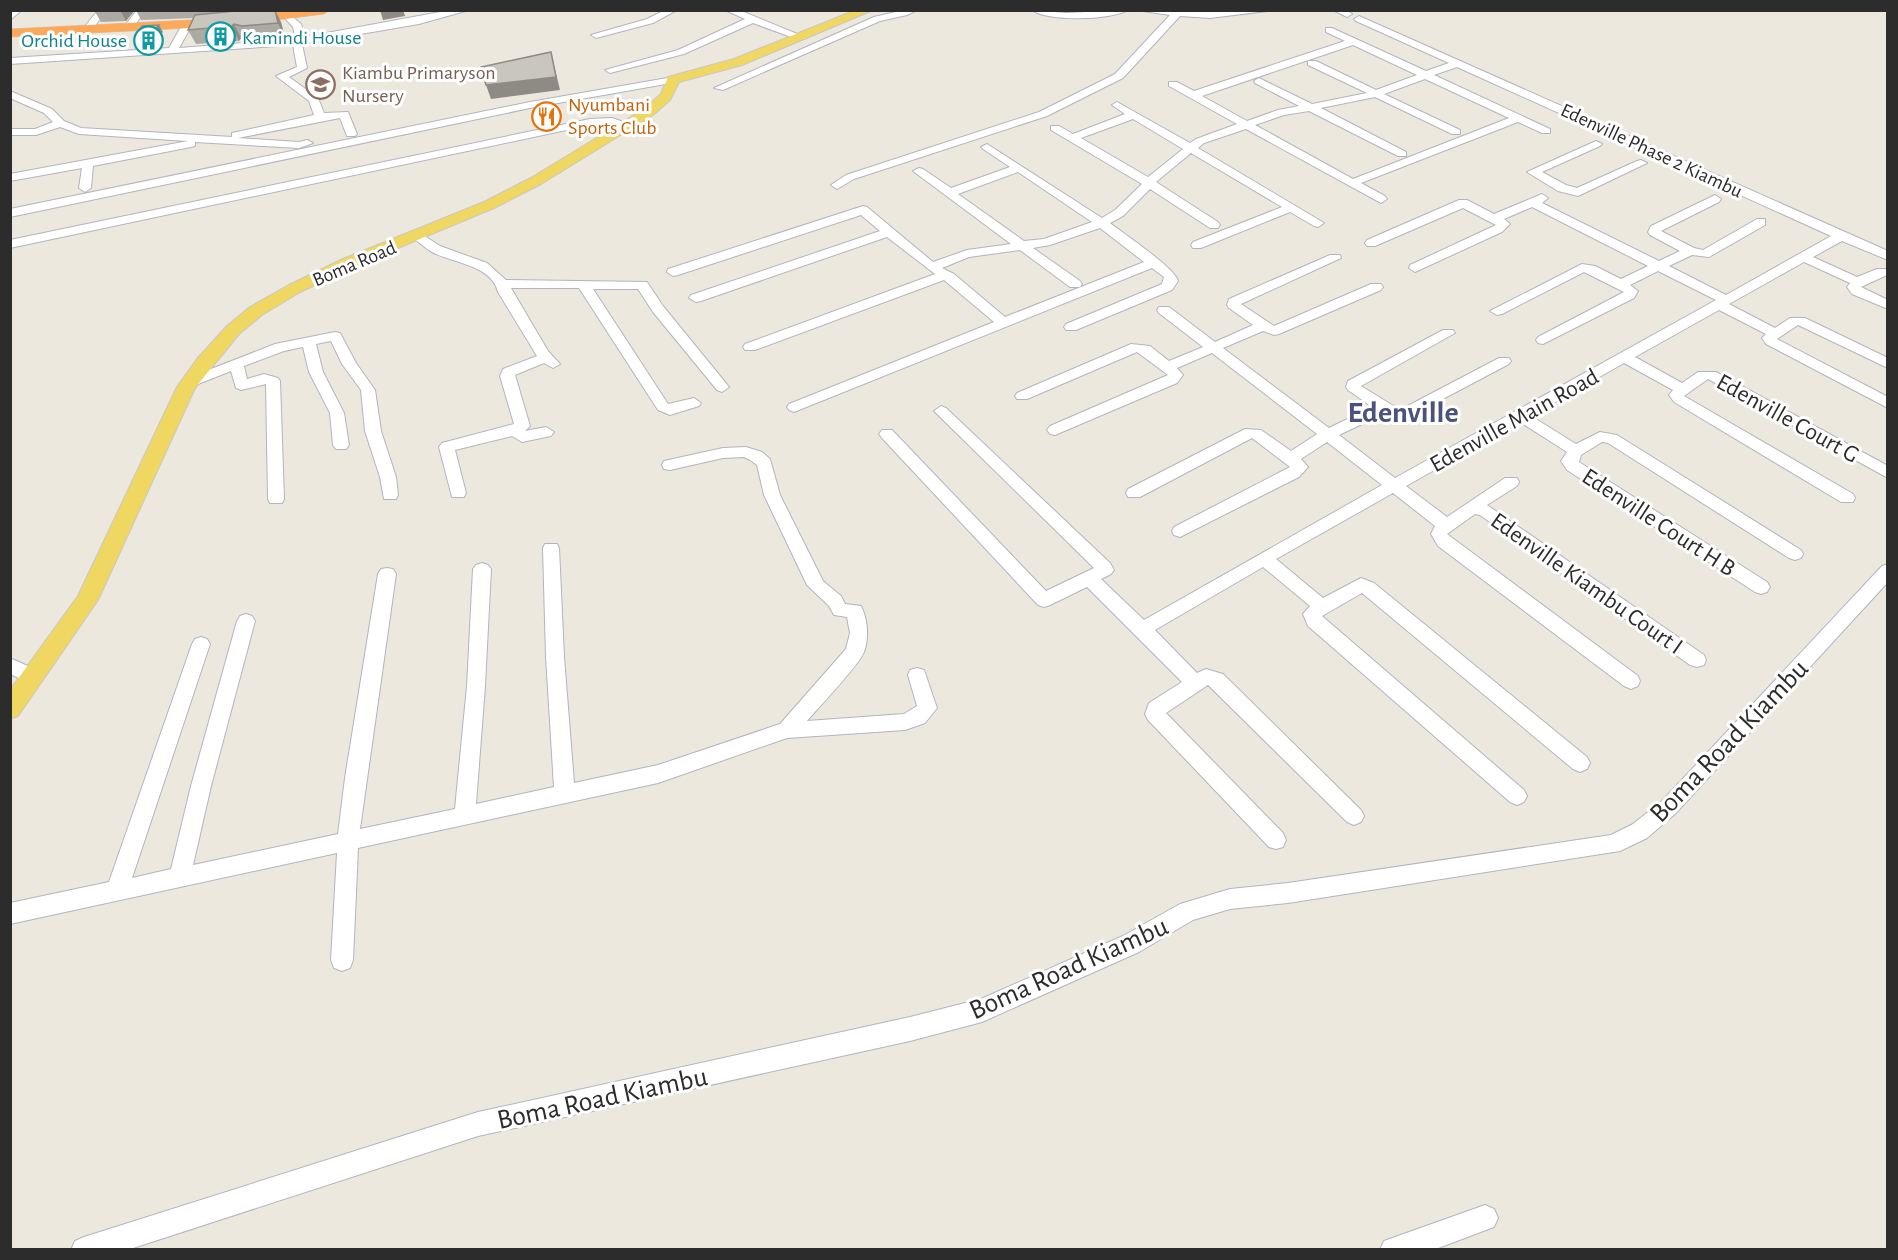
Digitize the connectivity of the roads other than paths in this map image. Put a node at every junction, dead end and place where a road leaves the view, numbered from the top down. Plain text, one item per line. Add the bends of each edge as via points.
1 (18, 10) edge
2 (103, 10) edge
3 (142, 10) edge
4 (324, 10) edge
5 (465, 10) edge
6 (672, 10) edge
7 (729, 10) edge
8 (868, 10) edge
9 (913, 10) edge
10 (1036, 10) edge
11 (1124, 10) edge
12 (1140, 10) edge
13 (1271, 10) edge
14 (1337, 10) edge
15 (1177, 13) junction
16 (1347, 14) dead end
17 (287, 15) junction
18 (10, 17) edge
19 (753, 19) junction
20 (1359, 19) dead end
21 (188, 25) junction
22 (128, 28) junction
23 (88, 29) junction
24 (1329, 30) dead end
25 (10, 33) edge
26 (596, 35) dead end
27 (802, 38) junction
28 (299, 42) junction
29 (1354, 42) junction
30 (172, 52) junction
31 (10, 61) edge
32 (1312, 63) dead end
33 (1460, 64) junction
34 (610, 70) dead end
35 (1427, 75) junction
36 (673, 80) junction
37 (1259, 81) dead end
38 (1173, 84) dead end
39 (719, 88) dead end
40 (1377, 93) junction
41 (10, 94) edge
42 (1193, 95) junction
43 (1117, 105) dead end
44 (1310, 107) junction
45 (590, 109) junction
46 (1134, 115) junction
47 (320, 117) junction
48 (1518, 118) junction
49 (60, 123) junction
50 (627, 125) junction
51 (1249, 125) junction
52 (1055, 128) dead end
53 (1546, 131) dead end
54 (10, 132) edge
55 (1456, 132) dead end
56 (351, 134) junction
57 (376, 134) junction
58 (1071, 138) junction
59 (210, 140) junction
60 (1596, 144) dead end
61 (299, 145) junction
62 (987, 147) dead end
63 (1192, 147) junction
64 (325, 149) junction
65 (1402, 154) dead end
66 (88, 163) junction
67 (1641, 163) dead end
68 (1019, 168) junction
69 (919, 171) dead end
70 (258, 176) junction
71 (10, 178) edge
72 (1149, 183) junction
73 (1352, 183) junction
74 (837, 185) dead end
75 (85, 188) junction
76 (1562, 188) junction
77 (949, 193) junction
78 (1381, 199) dead end
79 (1715, 199) dead end
80 (1533, 203) junction
81 (10, 205) edge
82 (1292, 207) junction
83 (10, 213) edge
84 (1494, 219) junction
85 (1761, 222) dead end
86 (1102, 223) junction
87 (1318, 223) dead end
88 (1214, 225) dead end
89 (889, 232) junction
90 (417, 236) junction
91 (1841, 236) junction
92 (1371, 243) dead end
93 (10, 244) edge
94 (1197, 245) dead end
95 (1023, 246) junction
96 (1690, 251) junction
97 (1887, 256) edge
98 (1803, 257) junction
99 (1335, 258) dead end
100 (1155, 262) junction
101 (1659, 265) junction
102 (931, 267) junction
103 (1415, 268) dead end
104 (673, 272) dead end
105 (945, 274) junction
106 (1881, 276) edge
107 (1857, 282) junction
108 (503, 284) junction
109 (583, 284) junction
110 (1075, 284) dead end
111 (1621, 284) junction
112 (1376, 287) dead end
113 (696, 298) dead end
114 (1723, 302) junction
115 (1887, 304) edge
116 (1164, 310) dead end
117 (1497, 311) dead end
118 (1004, 322) junction
119 (1263, 326) junction
120 (1071, 327) dead end
121 (1448, 333) dead end
122 (1775, 333) junction
123 (309, 340) junction
124 (1543, 340) dead end
125 (1212, 346) junction
126 (750, 347) dead end
127 (1626, 358) junction
128 (1504, 361) dead end
129 (236, 364) junction
130 (1887, 364) edge
131 (1168, 367) junction
132 (188, 382) junction
133 (722, 387) dead end
134 (1683, 389) junction
135 (1022, 396) dead end
136 (1887, 402) edge
137 (694, 403) dead end
138 (795, 407) dead end
139 (1383, 408) junction
140 (941, 411) dead end
141 (1521, 416) junction
142 (515, 430) junction
143 (1055, 430) dead end
144 (546, 432) dead end
145 (886, 434) dead end
146 (1329, 435) junction
147 (341, 445) dead end
148 (1576, 451) junction
149 (1291, 458) junction
150 (670, 465) dead end
151 (1887, 473) edge
152 (1511, 482) dead end
153 (1394, 486) junction
154 (458, 493) dead end
155 (1134, 493) dead end
156 (390, 495) dead end
157 (1847, 498) dead end
158 (276, 499) dead end
159 (1475, 507) junction
160 (1446, 525) junction
161 (1180, 531) dead end
162 (551, 548) dead end
163 (1796, 554) dead end
164 (1264, 558) junction
165 (482, 569) dead end
166 (1887, 570) edge
167 (387, 574) dead end
168 (1089, 578) junction
169 (1761, 587) dead end
170 (1322, 607) junction
171 (246, 621) dead end
172 (1143, 629) junction
173 (201, 644) dead end
174 (1697, 660) dead end
175 (10, 665) edge
176 (917, 675) dead end
177 (34, 677) junction
178 (1631, 681) dead end
179 (1194, 683) junction
180 (10, 709) edge
181 (787, 730) junction
182 (1580, 763) dead end
183 (565, 793) junction
184 (1517, 796) dead end
185 (465, 816) junction
186 (1354, 816) dead end
187 (348, 840) junction
188 (1275, 840) dead end
189 (180, 875) junction
190 (117, 890) junction
191 (10, 914) edge
192 (342, 960) dead end
193 (1485, 1218) dead end
194 (84, 1250) edge
195 (1393, 1250) edge

1 - 18 street
2 - 23 street
3 - 22 street
4 - 17 highway
5 - 28 street
6 - 26 street via 650,21
7 - 19 street
8 - 27 main road
9 - 39 street via 877,20
10 - 11 street via 1056,15
12 - 15 street
13 - 15 street via 1227,15
14 - 16 street
15 - 74 street via 1109,83 1043,114 850,177
17 - 21 highway
17 - 28 street via 298,26
19 - 27 street
19 - 34 street via 681,52
20 - 33 street, Edenville Phase 2 Kiambu
21 - 22 highway
21 - 30 street
22 - 23 highway
23 - 25 highway
24 - 29 street
27 - 36 main road via 714,70
28 - 30 street
28 - 47 street via 302,68 281,76 314,100
29 - 35 street
29 - 42 street
30 - 31 street
32 - 40 street
33 - 35 street
33 - 91 street, Edenville Phase 2 Kiambu
35 - 40 street
35 - 48 street
36 - 45 street
36 - 50 main road, Boma Road via 667,96
37 - 44 street
38 - 42 street
40 - 44 street
40 - 55 street
41 - 49 street via 48,111
42 - 51 street
43 - 46 street
44 - 51 street via 1282,112
44 - 65 street
45 - 50 street
45 - 57 street via 530,105
45 - 70 street
46 - 58 street
46 - 63 street
47 - 56 street via 344,114
47 - 59 street
48 - 53 street
48 - 73 street
49 - 54 street via 36,132
49 - 59 street via 79,131
50 - 90 main road, Boma Road via 529,185
51 - 63 street
51 - 73 street
52 - 58 street
56 - 57 street
56 - 61 street
57 - 64 street
58 - 72 street
59 - 61 street
59 - 66 street
60 - 76 street via 1534,171
61 - 64 street
61 - 75 street
62 - 68 street
63 - 72 street
63 - 82 street
64 - 70 street
66 - 71 street
66 - 75 street
67 - 76 street via 1578,192
68 - 77 street
68 - 86 street
69 - 77 street
70 - 83 street
70 - 93 street
72 - 86 street via 1119,213
72 - 88 street
73 - 78 street
75 - 81 street
76 - 80 street
77 - 95 street
79 - 96 street via 1654,230
80 - 84 street
80 - 101 street
82 - 87 street
82 - 94 street
84 - 92 street via 1463,202
84 - 103 street via 1504,227
85 - 96 street via 1707,253
86 - 95 street
86 - 100 street
89 - 102 street
89 - 104 street via 863,210
89 - 113 street
90 - 108 street via 436,249 482,266
90 - 132 main road, Boma Road via 325,274 266,305 231,332
91 - 97 street
91 - 98 street, Edenville Main Road
95 - 102 street via 967,254
95 - 110 street
96 - 101 street
98 - 107 street
98 - 114 street, Edenville Main Road
99 - 119 street via 1234,302
100 - 118 street
100 - 120 street via 1170,276 1167,287
101 - 111 street
101 - 114 street
102 - 105 street
105 - 118 street
105 - 126 street
106 - 107 street
107 - 115 street via 1857,291
108 - 109 street
108 - 142 street via 550,361 508,372 522,423
109 - 133 street via 642,285
109 - 137 street via 663,407 670,410
111 - 117 street via 1582,268
111 - 124 street via 1631,291 1629,295
112 - 119 street via 1274,332
114 - 122 street
114 - 127 street, Edenville Main Road
116 - 125 street
118 - 138 street
119 - 125 street
121 - 139 street via 1353,384
122 - 130 street via 1800,321
122 - 136 street via 1770,336 1771,341
123 - 129 street
123 - 147 street via 316,372 337,413
123 - 156 street via 335,336 368,390 373,430
125 - 131 street
125 - 146 street
127 - 134 street, Edenville Court G
127 - 141 street, Edenville Main Road
128 - 139 street via 1400,416
129 - 132 street
129 - 158 street via 241,385 273,381
131 - 135 street via 1145,349 1136,347
131 - 143 street via 1176,378
132 - 177 main road, Boma Road via 87,600
134 - 151 street, Edenville Court G via 1702,375 1711,375
134 - 157 street via 1676,395 1679,399
139 - 146 street
140 - 168 street via 1104,567 1105,570
141 - 148 street
141 - 153 street, Edenville Main Road
142 - 144 street via 522,437
142 - 154 street via 447,447
145 - 168 street via 1044,600
146 - 149 street
146 - 153 street
148 - 163 street via 1600,437 1612,438
148 - 169 street, Edenville Court H B via 1569,461 1573,466
149 - 155 street via 1250,433
149 - 161 street via 1299,470
150 - 181 street via 723,453 746,452 756,456 764,463 772,495 816,585 840,610 855,611 859,633 855,652
152 - 159 street
153 - 160 street
153 - 164 street, Edenville Main Road
159 - 160 street, Edenville Kiambu Court I
159 - 174 street, Edenville Kiambu Court I
160 - 178 street, Edenville Kiambu Court I via 1439,534 1444,542
162 - 183 street
164 - 170 street
164 - 172 street, Edenville Main Road
165 - 185 street
166 - 194 street, Boma Road Kiambu via 1669,807 1628,838 1613,844 1230,899 1188,911 1131,944 982,1010 478,1124
167 - 187 street
168 - 172 street
170 - 182 street via 1360,586 1368,588
170 - 184 street via 1312,614 1314,621
171 - 189 street
172 - 179 street
173 - 190 street
175 - 177 street
176 - 181 street via 927,708 918,717 905,722
177 - 180 main road, Boma Road
179 - 186 street via 1206,677 1216,679
179 - 188 street via 1156,709 1155,714
181 - 183 street via 658,774
183 - 185 street
185 - 187 street
187 - 189 street
187 - 192 street
189 - 190 street
190 - 191 street
193 - 195 street

